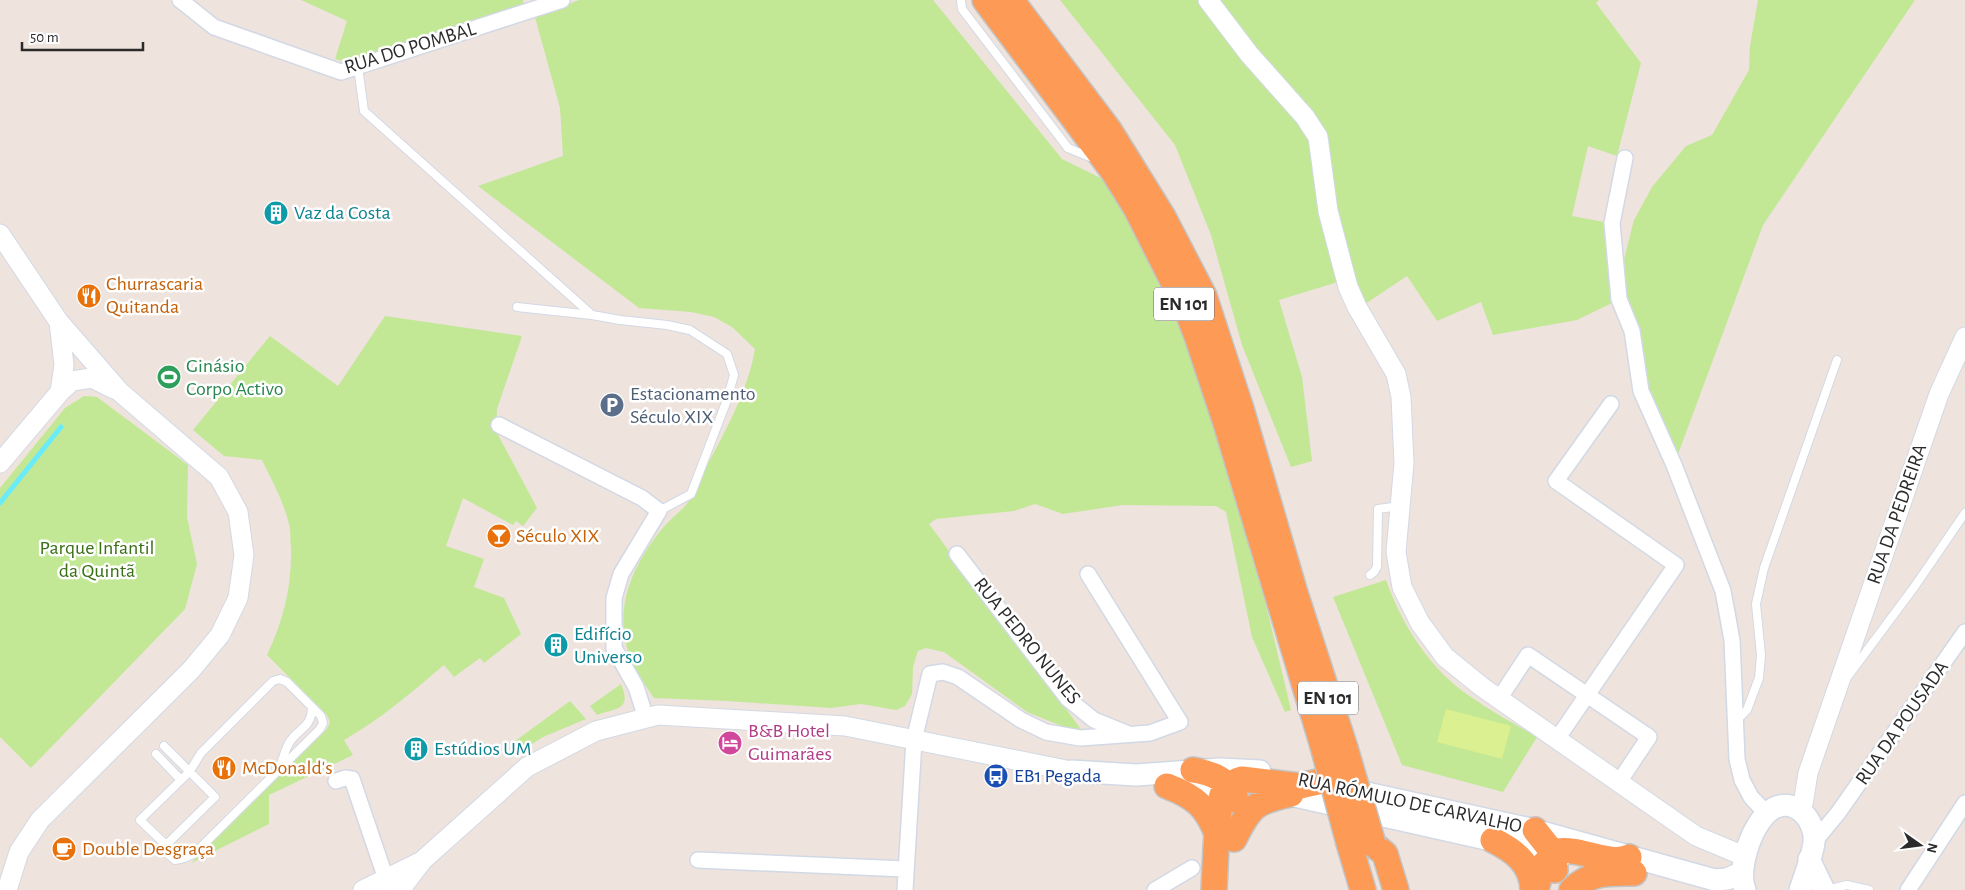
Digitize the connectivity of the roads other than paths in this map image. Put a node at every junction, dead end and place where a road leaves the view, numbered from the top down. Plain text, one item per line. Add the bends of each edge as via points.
1 (180, 0) edge
2 (562, 0) edge
3 (961, 0) edge
4 (985, 0) edge
5 (1011, 0) edge
6 (1208, 0) edge
7 (358, 67) junction
8 (1625, 158) dead end
9 (1113, 171) junction
10 (0, 234) edge
11 (517, 308) dead end
12 (592, 314) junction
13 (59, 322) junction
14 (1965, 337) edge
15 (1837, 360) dead end
16 (60, 392) junction
17 (120, 392) junction
18 (1611, 404) dead end
19 (499, 425) dead end
20 (0, 463) edge
21 (1400, 506) junction
22 (659, 512) junction
23 (1965, 512) edge
24 (957, 554) dead end
25 (1088, 574) dead end
26 (1370, 574) dead end
27 (1965, 632) edge
28 (1587, 694) junction
29 (1835, 694) junction
30 (1499, 699) junction
31 (312, 708) junction
32 (646, 718) junction
33 (1736, 721) junction
34 (1130, 734) junction
35 (1557, 739) junction
36 (914, 740) junction
37 (164, 746) dead end
38 (1334, 747) junction
39 (156, 754) dead end
40 (278, 770) junction
41 (1193, 770) junction
42 (190, 771) junction
43 (1072, 771) junction
44 (181, 780) junction
45 (336, 781) dead end
46 (1318, 782) junction
47 (1619, 782) junction
48 (1167, 786) junction
49 (1228, 786) junction
50 (1291, 794) junction
51 (1965, 803) edge
52 (1800, 812) junction
53 (1766, 813) junction
54 (1838, 813) junction
55 (1535, 830) junction
56 (1226, 838) junction
57 (1493, 840) junction
58 (1361, 843) junction
59 (166, 846) junction
60 (1812, 851) junction
61 (1554, 854) junction
62 (698, 860) dead end
63 (1632, 865) junction
64 (1192, 868) dead end
65 (905, 869) junction
66 (1743, 873) edge
67 (399, 885) edge
68 (7, 890) edge
69 (363, 890) edge
70 (905, 890) edge
71 (1155, 890) edge
72 (1214, 890) edge
73 (1231, 890) edge
74 (1354, 890) edge
75 (1363, 890) edge
76 (1384, 890) edge
77 (1396, 890) edge
78 (1534, 890) edge
79 (1552, 890) edge
80 (1572, 890) edge
81 (1722, 890) edge
82 (1800, 890) edge
83 (1826, 890) edge
84 (1869, 890) edge
85 (1908, 890) edge

1 - 7 street, RUA DO POMBAL via 214,27 341,72
2 - 7 street, RUA DO POMBAL
3 - 9 lane via 962,9 1068,148
4 - 9 highway, EN 101
5 - 38 highway, EN 101 via 1109,130 1163,217 1204,296 1242,409 1299,606
6 - 21 street via 1318,137 1328,211 1348,287 1396,374 1401,397 1404,463
7 - 12 lane via 364,111
8 - 33 street via 1612,224 1619,299 1632,331 1640,391 1674,465 1723,590 1732,640
9 - 38 highway, EN 101 via 1170,274 1198,339
10 - 13 street
11 - 12 lane
12 - 22 lane via 690,330 727,354 734,375 691,494
13 - 16 street via 64,365
13 - 17 street
14 - 29 street, RUA DA PEDREIRA via 1939,394
15 - 33 lane via 1764,568 1756,604 1762,655 1760,672 1747,710
16 - 17 street via 72,381 92,378
16 - 20 street
17 - 68 street via 219,477 238,512 244,555 238,598 220,635 191,670 40,820 19,852
18 - 28 street via 1556,481 1676,565
19 - 22 street via 642,498
21 - 26 lane via 1378,509 1377,567
21 - 30 street via 1396,552 1402,588 1420,623 1445,657
22 - 32 street via 621,574 614,598 614,648 636,687
23 - 29 lane, RUA DA PEDREIRA
24 - 34 street, RUA PEDRO NUNES via 1068,699 1094,720
25 - 34 street via 1180,722 1150,732
27 - 54 street, RUA DA POUSADA
28 - 30 street via 1528,655
28 - 35 street
28 - 47 street via 1649,737
29 - 52 street, RUA DA PEDREIRA via 1808,773
30 - 35 street
31 - 40 lane via 308,724 289,743
31 - 40 lane via 321,716 320,730
31 - 42 lane via 287,682 273,681 201,753
32 - 36 street, RUA RÓMULO DE CARVALHO via 658,715 845,726
32 - 67 street, RUA RÓMULO DE CARVALHO via 596,731 527,766
33 - 53 street via 1737,759 1742,780 1751,797
34 - 36 street via 1080,738 1046,732 1021,720 958,677 943,672 930,674
35 - 47 street
36 - 43 street, RUA RÓMULO DE CARVALHO
36 - 65 street
37 - 42 lane
38 - 58 highway, EN 101, bridge
39 - 44 lane
40 - 59 lane via 195,853 175,860
41 - 43 main road, RUA RÓMULO DE CARVALHO via 1136,775
41 - 46 main road, RUA RÓMULO DE CARVALHO via 1250,770
41 - 49 highway via 1211,773
42 - 44 lane
42 - 59 lane via 215,797
43 - 48 main road, RUA RÓMULO DE CARVALHO via 1133,786
44 - 59 lane via 140,820
45 - 67 street via 352,779
46 - 49 highway via 1300,786 1242,779
46 - 55 main road, RUA RÓMULO DE CARVALHO
47 - 66 street
48 - 49 main road, RUA RÓMULO DE CARVALHO
48 - 56 highway via 1201,805
49 - 50 main road, RUA RÓMULO DE CARVALHO
49 - 56 highway via 1220,799
50 - 56 highway via 1265,800 1253,807
50 - 57 main road, RUA RÓMULO DE CARVALHO
51 - 85 street
52 - 53 main road via 1775,807
52 - 54 street via 1823,820
52 - 60 main road via 1813,828
53 - 66 main road via 1756,829
54 - 60 street, RUA DA POUSADA
55 - 61 highway
55 - 63 main road, RUA RÓMULO DE CARVALHO
56 - 72 highway
56 - 73 highway
57 - 61 main road, RUA RÓMULO DE CARVALHO
57 - 78 highway via 1509,848 1527,866
58 - 74 highway via 1346,860
58 - 75 highway, EN 101
58 - 76 highway, EN 101
58 - 77 highway via 1385,854
60 - 82 main road
60 - 83 main road
61 - 63 highway via 1566,849 1579,850
61 - 78 highway via 1542,866
61 - 79 highway
62 - 65 street
63 - 66 main road, RUA RÓMULO DE CARVALHO via 1715,880
63 - 80 highway via 1590,877
63 - 81 main road, RUA RÓMULO DE CARVALHO
64 - 71 street
65 - 70 street
67 - 69 street, RUA RÓMULO DE CARVALHO
83 - 84 lane via 1847,885

